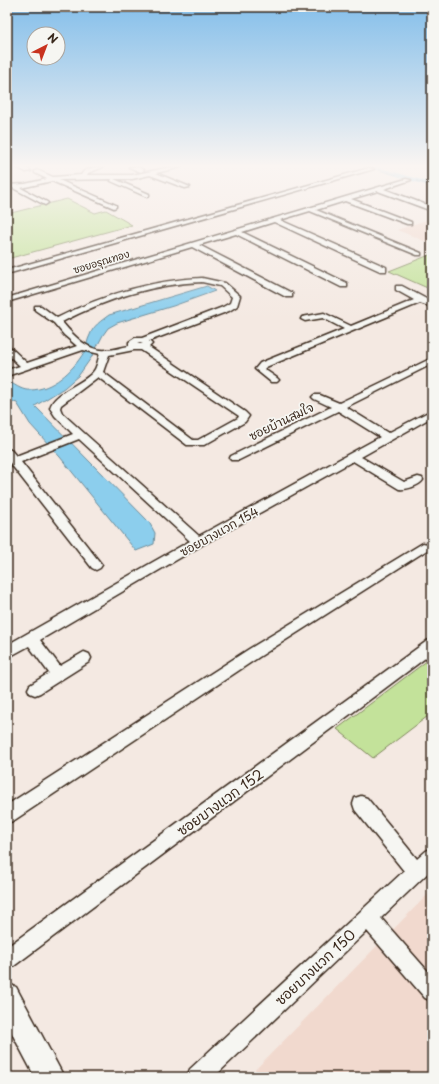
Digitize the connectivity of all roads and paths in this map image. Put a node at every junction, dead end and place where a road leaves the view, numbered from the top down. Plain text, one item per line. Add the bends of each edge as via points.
1 (199, 218) edge
2 (282, 218) edge
3 (330, 218) edge
4 (395, 218) edge
5 (275, 220) junction
6 (409, 223) dead end
7 (236, 232) junction
8 (192, 244) junction
9 (420, 254) dead end
10 (383, 269) dead end
11 (7, 272) edge
12 (344, 285) dead end
13 (399, 288) dead end
14 (289, 295) dead end
15 (7, 300) edge
16 (420, 300) junction
17 (432, 304) edge
18 (38, 308) dead end
19 (305, 319) dead end
20 (57, 321) junction
21 (351, 329) junction
22 (141, 345) junction
23 (84, 347) junction
24 (7, 349) edge
25 (101, 352) junction
26 (432, 361) edge
27 (26, 367) junction
28 (7, 373) edge
29 (98, 373) junction
30 (274, 380) dead end
31 (317, 397) dead end
32 (338, 407) junction
33 (432, 413) edge
34 (75, 437) junction
35 (388, 438) junction
36 (10, 457) edge
37 (354, 457) junction
38 (235, 458) dead end
39 (418, 480) dead end
40 (198, 542) junction
41 (423, 547) dead end
42 (96, 565) dead end
43 (30, 638) junction
44 (432, 645) edge
45 (7, 652) edge
46 (84, 658) dead end
47 (58, 674) junction
48 (35, 689) dead end
49 (361, 804) dead end
50 (7, 815) edge
51 (432, 857) edge
52 (416, 872) junction
53 (367, 917) junction
54 (7, 959) edge
55 (432, 992) edge
56 (7, 996) edge
57 (50, 1077) edge
58 (198, 1077) edge

1 - 11 street
2 - 5 street, ซอยอรุณทอง
3 - 9 street
4 - 6 street
5 - 7 street, ซอยอรุณทอง
5 - 10 street
7 - 8 street, ซอยอรุณทอง
7 - 12 street
8 - 14 street
8 - 15 street, ซอยอรุณทอง
13 - 16 street
16 - 17 street
16 - 21 street
18 - 20 street
19 - 21 street via 324,315
20 - 22 street via 116,297 181,280 214,281 230,289 236,296 234,304 226,309 155,335
20 - 23 street
21 - 30 street via 263,365 259,369
22 - 25 street
22 - 29 street via 242,414 242,420 200,443 191,443
23 - 25 street
23 - 27 street
24 - 27 street
25 - 29 street
26 - 32 street, ซอยบ้านสมใจ
27 - 28 street
29 - 34 street via 56,404 58,414
31 - 32 street, ซอยบ้านสมใจ
32 - 35 street, ซอยบ้านสมใจ
32 - 38 street, ซอยบ้านสมใจ
33 - 35 street, ซอยบางแวก 154
34 - 36 street via 47,448
34 - 40 street
35 - 37 street, ซอยบางแวก 154
36 - 42 street
37 - 39 street via 403,486
37 - 40 street, ซอยบางแวก 154
40 - 43 street, ซอยบางแวก 154
41 - 50 street via 254,653
43 - 45 street, ซอยบางแวก 154
43 - 47 street
44 - 54 street, ซอยบางแวก 152
46 - 47 street
47 - 48 street
49 - 52 street
51 - 52 street, ซอยบางแวก 150
52 - 53 street, ซอยบางแวก 150
53 - 55 street
53 - 58 street, ซอยบางแวก 150
56 - 57 main road

